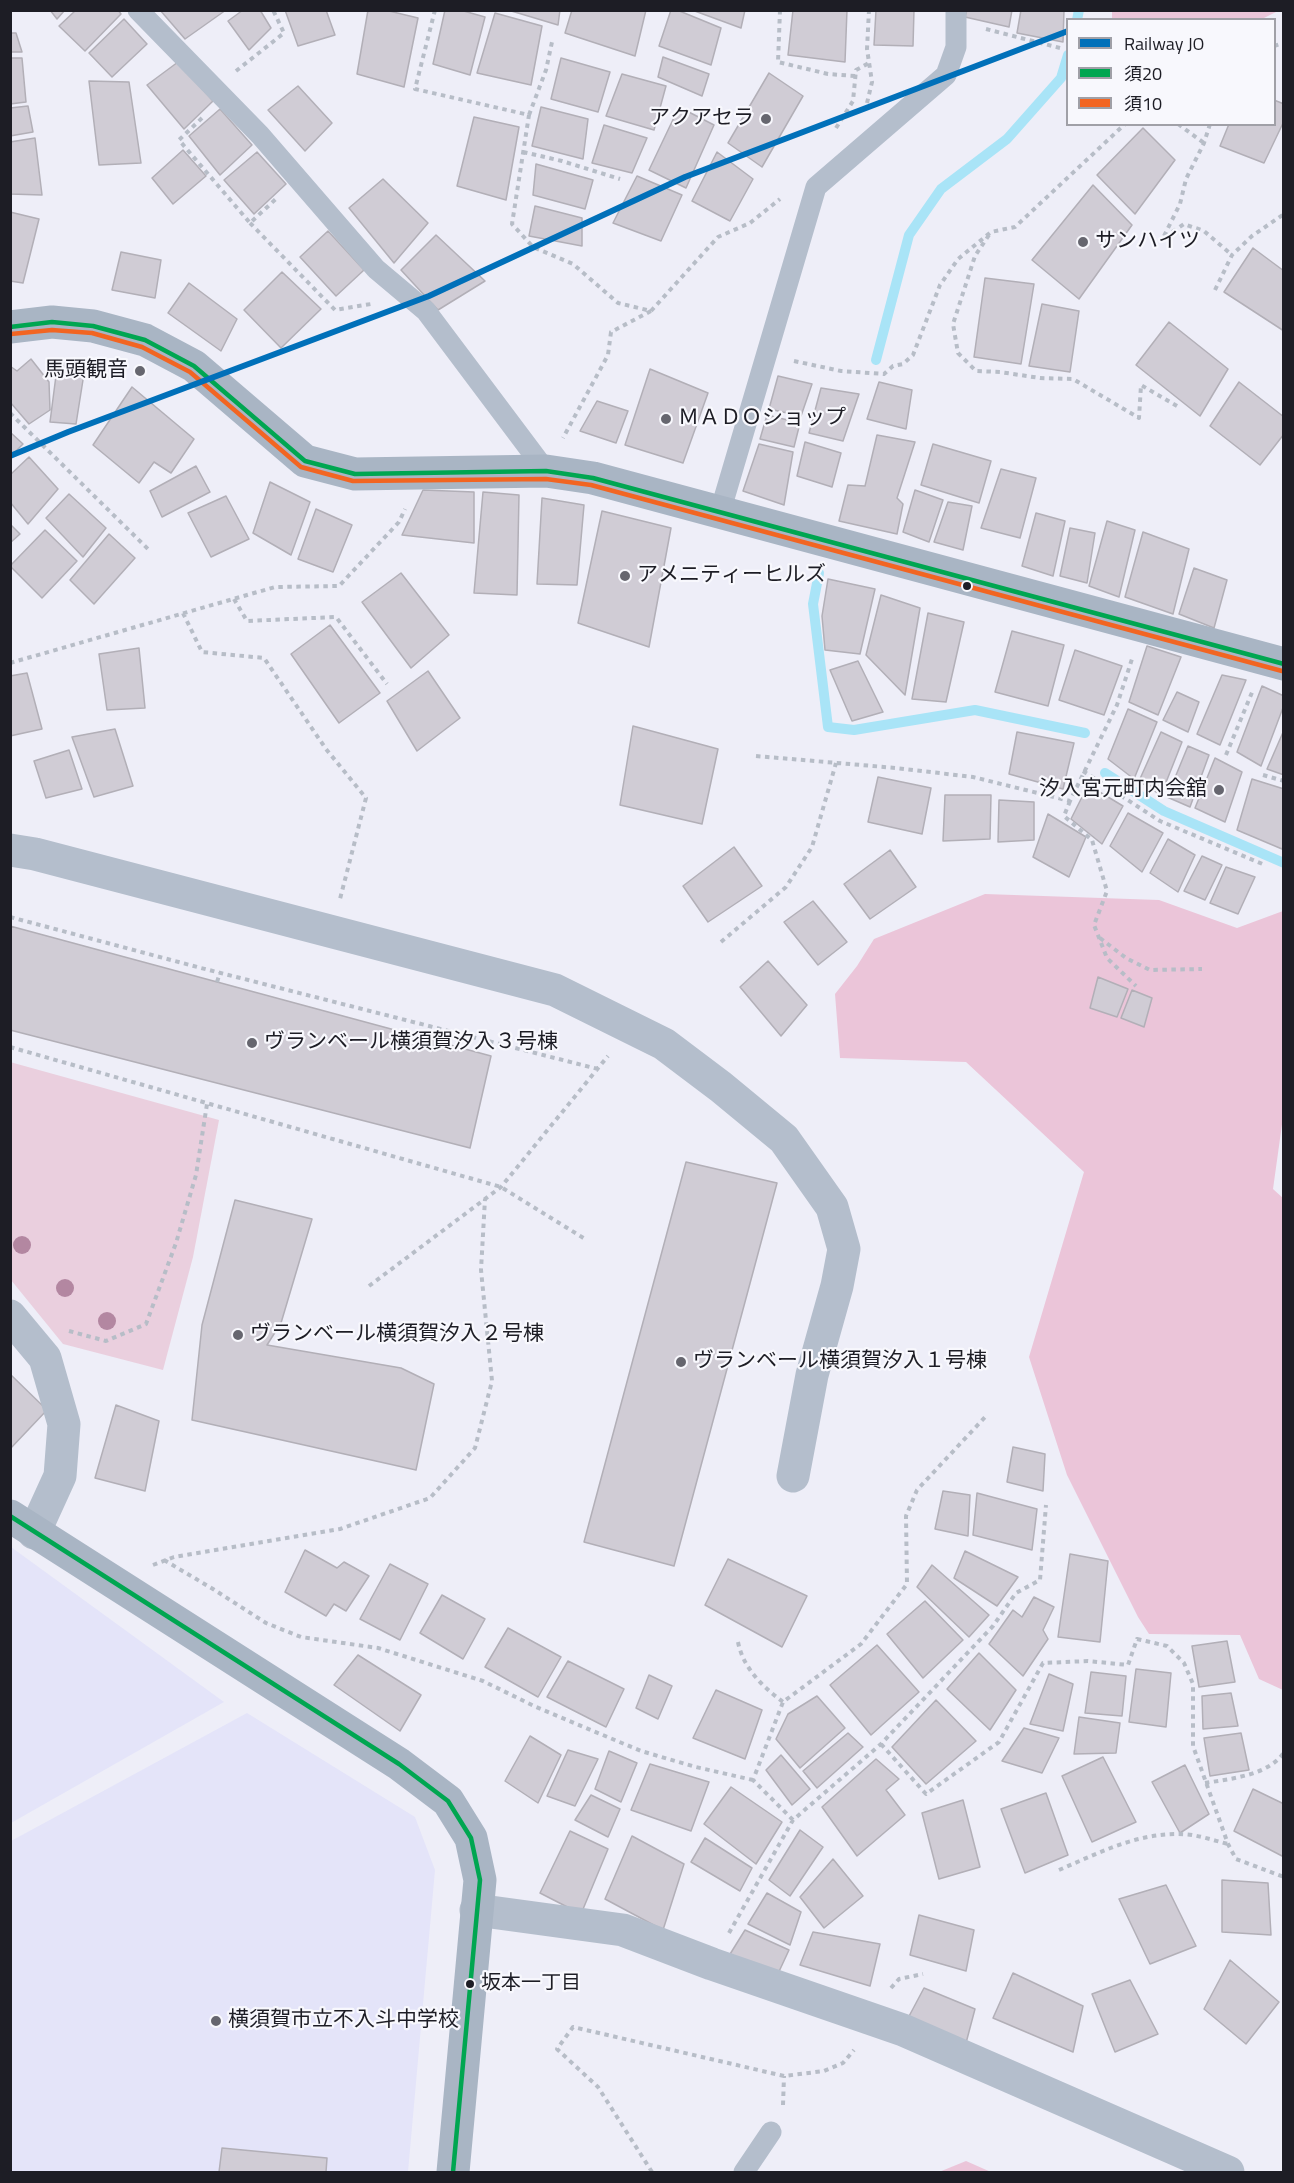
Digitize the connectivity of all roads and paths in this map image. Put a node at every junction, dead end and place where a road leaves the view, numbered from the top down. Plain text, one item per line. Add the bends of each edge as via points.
1 (138, 10) edge
2 (273, 10) edge
3 (435, 10) edge
4 (780, 10) edge
5 (869, 10) edge
6 (956, 16) edge
7 (552, 42) dead end
8 (1060, 48) dead end
9 (867, 49) dead end
10 (869, 63) dead end
11 (855, 76) junction
12 (220, 94) junction
13 (529, 115) junction
14 (1123, 126) edge
15 (1181, 126) edge
16 (1209, 126) edge
17 (836, 129) dead end
18 (1204, 143) junction
19 (523, 152) junction
20 (298, 178) junction
21 (620, 179) dead end
22 (786, 195) dead end
23 (1284, 214) edge
24 (250, 223) junction
25 (991, 232) junction
26 (1232, 255) junction
27 (1215, 290) dead end
28 (335, 310) dead end
29 (651, 311) junction
30 (10, 327) edge
31 (767, 353) junction
32 (1178, 405) dead end
33 (10, 413) edge
34 (546, 471) junction
35 (420, 473) junction
36 (720, 512) junction
37 (151, 552) dead end
38 (234, 599) junction
39 (183, 613) junction
40 (1136, 648) dead end
41 (10, 663) edge
42 (1284, 664) edge
43 (387, 684) dead end
44 (1253, 689) dead end
45 (1226, 755) dead end
46 (756, 756) dead end
47 (836, 763) junction
48 (1083, 771) junction
49 (1263, 775) dead end
50 (1284, 781) edge
51 (1070, 801) junction
52 (10, 850) edge
53 (1265, 865) dead end
54 (10, 917) edge
55 (331, 933) junction
56 (1099, 938) junction
57 (721, 942) dead end
58 (1202, 969) dead end
59 (220, 973) junction
60 (217, 982) dead end
61 (1136, 986) dead end
62 (631, 1028) junction
63 (10, 1047) edge
64 (598, 1069) junction
65 (207, 1104) junction
66 (501, 1187) junction
67 (485, 1199) junction
68 (585, 1239) dead end
69 (369, 1286) dead end
70 (10, 1316) edge
71 (61, 1334) dead end
72 (987, 1415) dead end
73 (793, 1476) dead end
74 (1046, 1505) dead end
75 (22, 1525) edge
76 (164, 1560) junction
77 (148, 1566) dead end
78 (738, 1642) dead end
79 (783, 1702) junction
80 (881, 1744) junction
81 (1284, 1752) edge
82 (753, 1780) junction
83 (1205, 1783) junction
84 (793, 1820) junction
85 (1228, 1844) junction
86 (1059, 1870) dead end
87 (1284, 1877) edge
88 (476, 1911) junction
89 (712, 1964) junction
90 (923, 1974) dead end
91 (899, 1979) dead end
92 (878, 2021) junction
93 (771, 2132) dead end
94 (453, 2172) edge
95 (652, 2172) edge
96 (744, 2172) edge
97 (1228, 2172) edge

1 - 12 lane
2 - 12 path via 284,33 244,63
3 - 13 path via 415,88
4 - 11 path via 778,62
5 - 9 path
6 - 8 path
6 - 31 lane via 956,47 946,75 816,188
7 - 13 path
10 - 11 path via 856,70
11 - 17 path via 853,101
12 - 20 lane
12 - 24 path via 179,140
13 - 19 path
14 - 25 path via 1015,227
15 - 18 path
16 - 18 path
18 - 26 path via 1163,238 1184,224 1204,231
19 - 21 path
19 - 29 path via 512,224 533,247 573,264 618,303
20 - 24 path
20 - 34 lane via 376,269 426,311
22 - 29 path via 750,223 718,237
23 - 26 path
24 - 28 path
25 - 31 path via 957,259 939,285 914,354 903,364 884,374 841,371
25 - 32 path via 975,256 953,324 958,353 976,371 1073,379 1139,418 1140,386
26 - 27 path
29 - 34 path via 611,332 608,355
30 - 35 street via 52,322 93,326 145,340 194,366 305,461 355,474
31 - 36 lane
33 - 37 path
34 - 35 street
34 - 36 street via 593,478
35 - 38 path via 399,522 339,586 275,587
36 - 42 street
38 - 39 path
38 - 43 path via 247,621 336,617
39 - 41 path
39 - 55 path via 202,652 264,658 326,749 366,798
40 - 48 path via 1117,705
44 - 45 path
46 - 47 path
47 - 51 path via 973,777
47 - 57 path via 812,847 786,887
48 - 51 path
48 - 53 path via 1160,821
49 - 50 path
51 - 56 path via 1064,816 1092,840 1107,891 1094,925
52 - 55 street
54 - 59 path
55 - 62 street via 555,990
56 - 58 path via 1150,970
56 - 61 path via 1107,958
59 - 60 path
59 - 64 path
62 - 64 path
62 - 73 street via 664,1044 784,1139 832,1207 844,1249 812,1376
63 - 65 path
64 - 66 path
65 - 66 path
65 - 71 path via 196,1175 146,1324 106,1341 71,1330
66 - 67 path
66 - 68 path
67 - 69 path
67 - 76 path via 481,1270 492,1381 475,1448 430,1498 340,1529
70 - 75 street via 45,1358 64,1424 60,1476
72 - 79 path via 917,1490 906,1516 908,1584 861,1644
74 - 80 path via 1040,1580 1016,1593 993,1626
75 - 88 street via 399,1764 448,1801 471,1838 480,1880
76 - 77 path
76 - 82 path via 266,1623 301,1637 378,1648 473,1678 641,1751
78 - 79 path via 740,1654 761,1685
79 - 82 path
80 - 83 path via 926,1794 999,1742 1043,1663 1088,1661 1128,1665 1137,1639 1167,1646 1184,1663 1193,1684 1193,1746
80 - 84 path
81 - 83 path via 1247,1777
82 - 84 path
83 - 85 path
84 - 89 path
85 - 86 path via 1191,1835 1155,1836 1117,1845
85 - 87 path via 1236,1858
88 - 89 street via 623,1930
88 - 94 street
89 - 92 street
90 - 91 path
92 - 95 path via 843,2063 824,2071 784,2076 573,2027 557,2049 598,2087
92 - 97 street
93 - 96 lane

